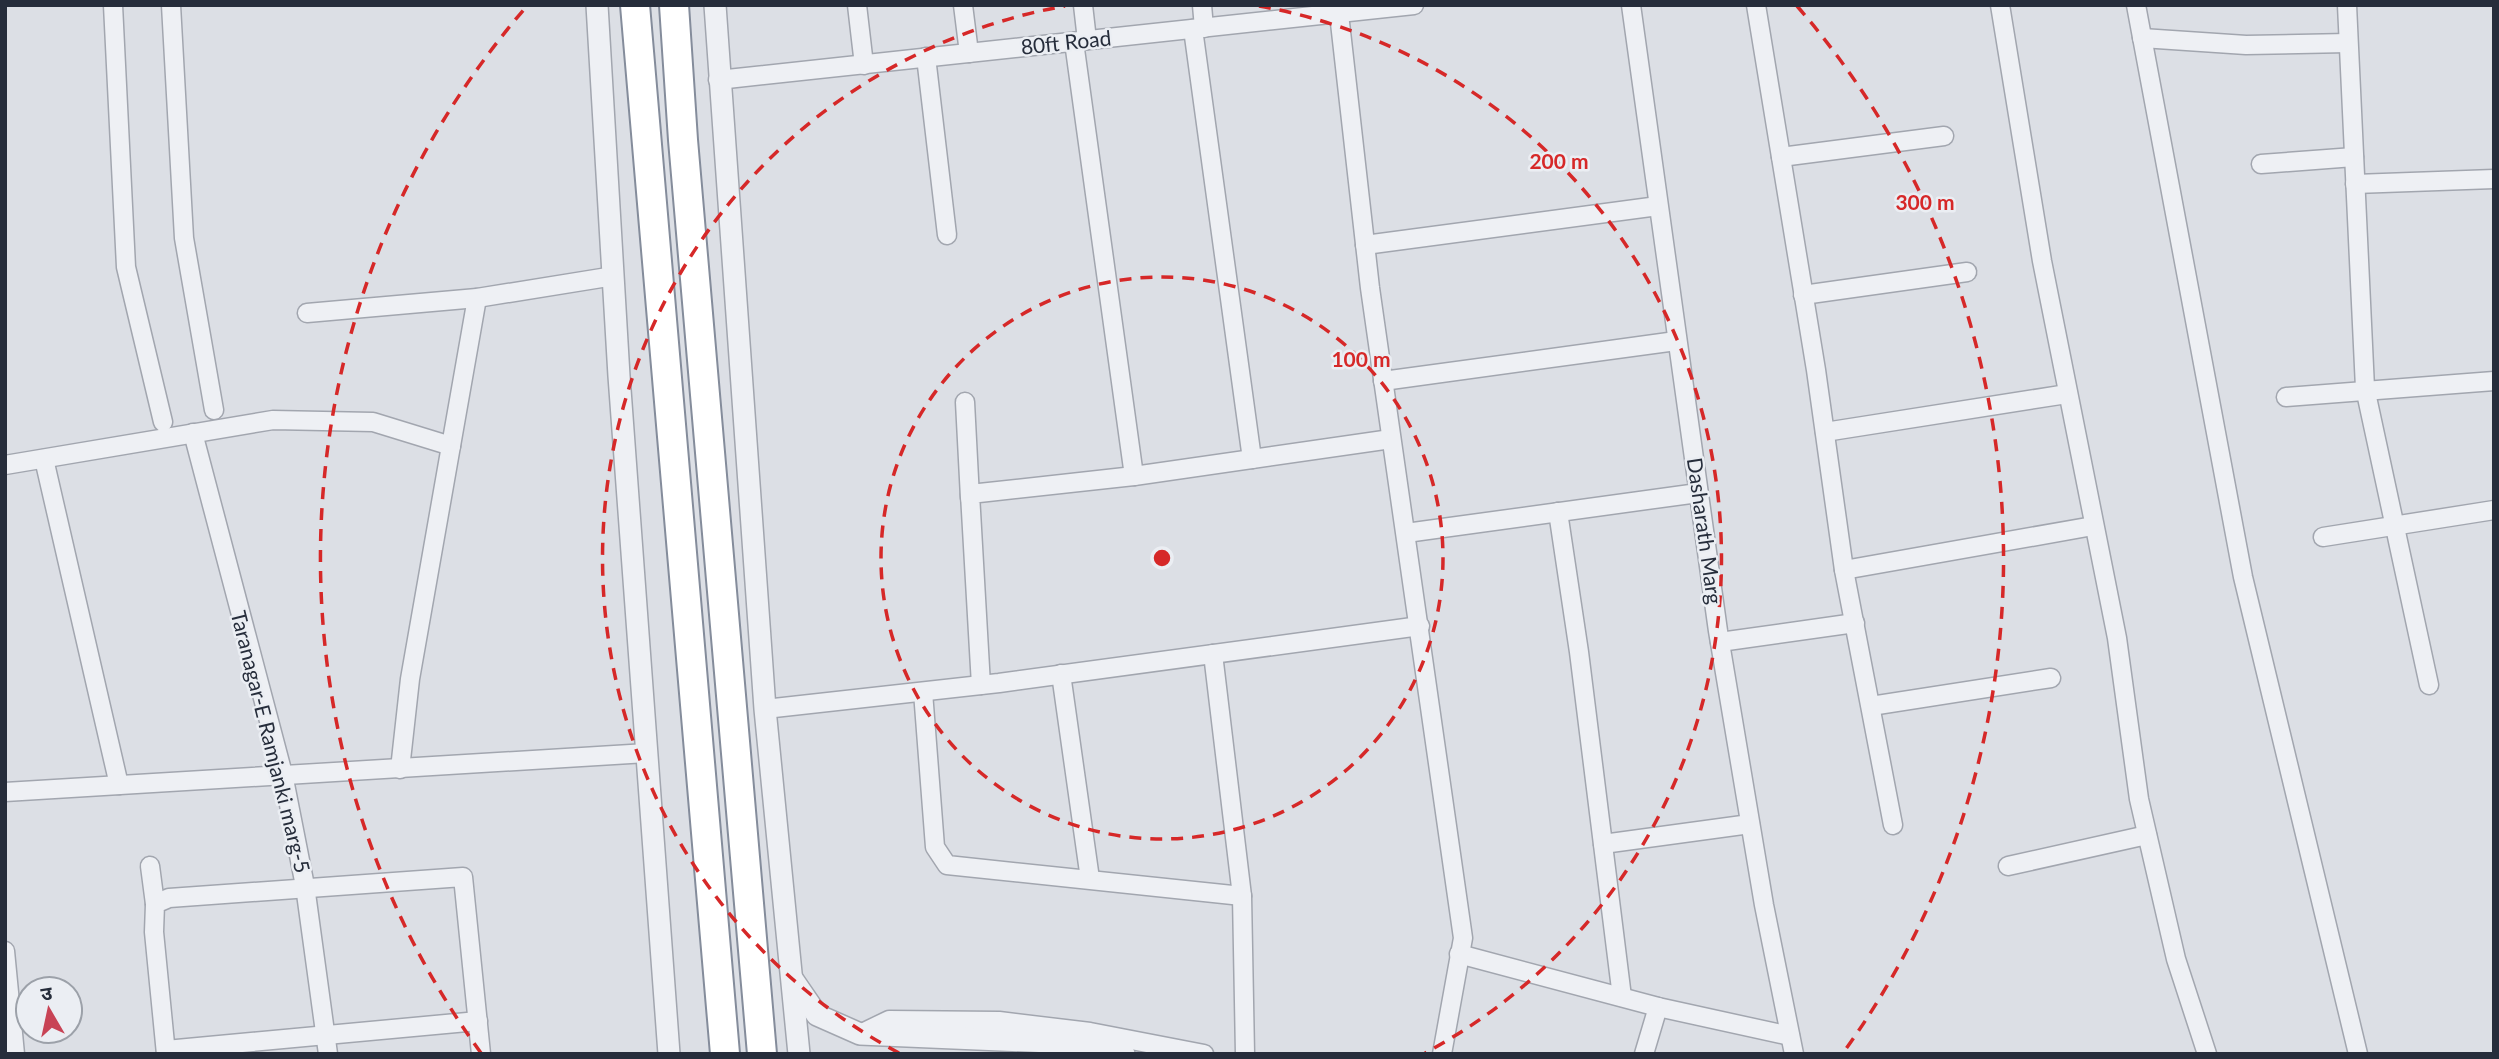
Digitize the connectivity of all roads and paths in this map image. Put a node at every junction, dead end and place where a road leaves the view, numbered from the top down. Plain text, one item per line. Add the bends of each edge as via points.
1 (113, 5) edge
2 (171, 5) edge
3 (597, 5) edge
4 (635, 5) edge
5 (674, 5) edge
6 (715, 5) edge
7 (857, 5) edge
8 (963, 5) edge
9 (1083, 5) edge
10 (1202, 5) edge
11 (1414, 5) edge
12 (1631, 5) edge
13 (1756, 5) edge
14 (2000, 5) edge
15 (2136, 5) edge
16 (2347, 5) edge
17 (1338, 9) edge
18 (1199, 28) junction
19 (2142, 38) junction
20 (1080, 41) junction
21 (2348, 43) junction
22 (969, 53) junction
23 (926, 57) junction
24 (864, 65) junction
25 (719, 80) junction
26 (1944, 136) dead end
27 (1781, 156) junction
28 (2354, 157) junction
29 (2261, 164) dead end
30 (2494, 179) edge
31 (2355, 184) junction
32 (1658, 206) junction
33 (947, 235) dead end
34 (1365, 245) junction
35 (1967, 272) dead end
36 (614, 276) junction
37 (1804, 295) junction
38 (477, 298) junction
39 (306, 313) dead end
40 (1676, 341) junction
41 (1383, 381) junction
42 (2494, 381) edge
43 (2365, 388) junction
44 (2067, 394) junction
45 (2286, 397) dead end
46 (965, 402) dead end
47 (214, 410) dead end
48 (163, 422) dead end
49 (1825, 432) junction
50 (193, 433) junction
51 (1391, 439) junction
52 (451, 446) junction
53 (44, 459) junction
54 (1252, 459) junction
55 (5, 465) edge
56 (1133, 476) junction
57 (1698, 493) junction
58 (970, 498) junction
59 (2494, 510) edge
60 (1558, 512) junction
61 (2395, 525) junction
62 (2093, 526) junction
63 (1406, 533) junction
64 (2323, 537) dead end
65 (1844, 570) junction
66 (1855, 623) junction
67 (1420, 626) junction
68 (1720, 642) junction
69 (1213, 654) junction
70 (1061, 674) junction
71 (2051, 678) dead end
72 (981, 685) junction
73 (2429, 685) dead end
74 (923, 692) junction
75 (1871, 706) junction
76 (765, 709) junction
77 (647, 753) junction
78 (400, 769) junction
79 (283, 774) junction
80 (119, 785) junction
81 (5, 792) edge
82 (1750, 824) junction
83 (1893, 825) dead end
84 (2147, 835) junction
85 (1603, 844) junction
86 (150, 866) dead end
87 (2008, 866) dead end
88 (1090, 879) junction
89 (305, 886) junction
90 (1241, 896) junction
91 (155, 904) junction
92 (5, 951) edge
93 (1459, 954) junction
94 (791, 978) junction
95 (1622, 997) junction
96 (1658, 1007) junction
97 (478, 1021) junction
98 (327, 1033) junction
99 (860, 1034) junction
100 (1792, 1045) edge
101 (166, 1052) edge
102 (15, 1054) edge
103 (328, 1054) edge
104 (481, 1054) edge
105 (669, 1054) edge
106 (725, 1054) edge
107 (762, 1054) edge
108 (799, 1054) edge
109 (1124, 1054) edge
110 (1204, 1054) edge
111 (1245, 1054) edge
112 (1442, 1054) edge
113 (1644, 1054) edge
114 (2207, 1054) edge
115 (2358, 1054) edge

1 - 48 street via 126,267
2 - 47 street via 184,238
3 - 36 street
4 - 106 highway
5 - 107 highway
6 - 25 street
7 - 24 street
8 - 22 street
9 - 20 street
10 - 18 street
11 - 17 street, 80ft Road
12 - 32 street, Dasharath Marg
13 - 27 street
14 - 44 street
15 - 19 street
16 - 21 street
17 - 18 street, 80ft Road
17 - 34 street
18 - 20 street, 80ft Road
18 - 54 street
19 - 21 street via 2246,45
19 - 115 street via 2243,576
20 - 22 street, 80ft Road
20 - 56 street
21 - 28 street
22 - 23 street, 80ft Road
23 - 24 street, 80ft Road
23 - 33 street
24 - 25 street, 80ft Road
25 - 76 street
26 - 27 street
27 - 37 street
28 - 29 street
28 - 31 street
30 - 31 street
31 - 43 street
32 - 34 street
32 - 40 street, Dasharath Marg
34 - 41 street
35 - 37 street
36 - 38 street
36 - 77 street
37 - 49 street
38 - 39 street
38 - 52 street
40 - 41 street
40 - 57 street, Dasharath Marg
41 - 51 street
42 - 43 street
43 - 45 street
43 - 61 street
44 - 49 street
44 - 62 street
46 - 58 street
49 - 65 street
50 - 52 street via 273,419 373,422
50 - 53 street
50 - 79 street, Taranagar-E Ramjanki marg-5
51 - 54 street
51 - 63 street
52 - 78 street via 410,679
53 - 55 street
53 - 80 street
54 - 56 street
56 - 58 street via 970,494
57 - 60 street
57 - 68 street, Dasharath Marg
58 - 72 street
59 - 61 street
60 - 63 street
60 - 85 street
61 - 64 street
61 - 73 street
62 - 65 street
62 - 84 street via 2117,638
63 - 67 street
65 - 66 street
66 - 68 street
66 - 75 street
67 - 69 street
67 - 93 street via 1464,938
68 - 82 street, Dasharath Marg
69 - 70 street
69 - 90 street
70 - 72 street
70 - 88 street
71 - 75 street
72 - 74 street
74 - 76 street
74 - 88 street via 935,847 947,865
75 - 83 street
76 - 94 street
77 - 78 street
77 - 105 street
78 - 79 street
79 - 80 street
79 - 89 street, Taranagar-E Ramjanki marg-5
80 - 81 street
82 - 85 street
82 - 100 street, Dasharath Marg
84 - 87 street
84 - 114 street via 2176,959
85 - 95 street
86 - 91 street
88 - 90 street
89 - 91 street via 169,898
89 - 97 street via 463,877
89 - 98 street, Taranagar-E Ramjanki marg-5
90 - 111 street
91 - 101 street
92 - 102 street
93 - 95 street
93 - 112 street
94 - 99 street via 817,1015
94 - 108 street
95 - 96 street
96 - 100 street
96 - 113 street
97 - 98 street
97 - 104 street
98 - 101 street
98 - 103 street, Taranagar-E Ramjanki marg-5
99 - 109 street via 1051,1042
99 - 110 street via 889,1020 999,1021 1090,1032

